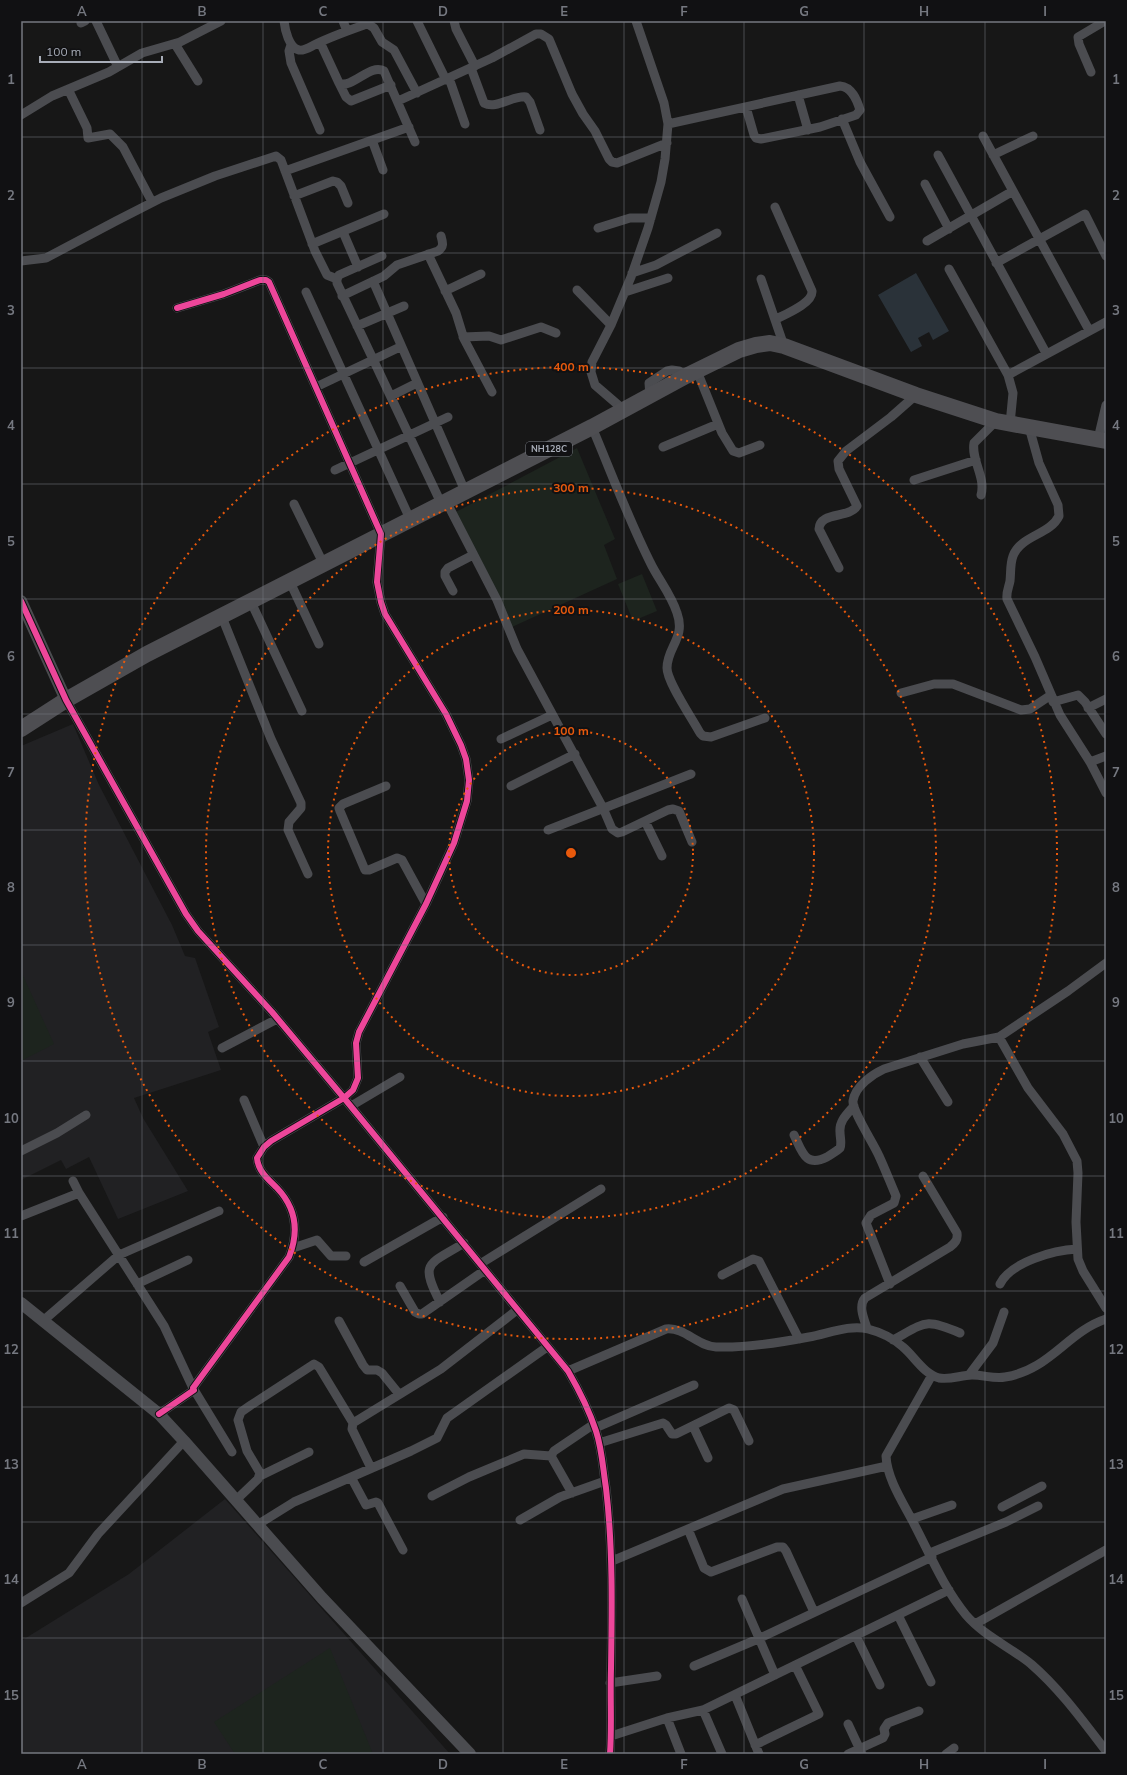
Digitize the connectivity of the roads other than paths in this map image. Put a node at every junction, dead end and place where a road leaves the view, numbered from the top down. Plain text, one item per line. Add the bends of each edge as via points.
1 (96, 21) edge
2 (221, 21) edge
3 (284, 21) edge
4 (343, 21) edge
5 (417, 21) edge
6 (454, 21) edge
7 (636, 21) edge
8 (1105, 21) edge
9 (1094, 24) edge
10 (347, 31) junction
11 (320, 42) junction
12 (175, 44) junction
13 (291, 44) junction
14 (118, 67) junction
15 (473, 67) junction
16 (1091, 72) dead end
17 (447, 79) junction
18 (198, 81) dead end
19 (339, 83) junction
20 (391, 85) junction
21 (68, 89) junction
22 (416, 93) junction
23 (798, 95) junction
24 (398, 101) junction
25 (746, 107) junction
26 (21, 115) edge
27 (842, 120) junction
28 (466, 124) dead end
29 (668, 124) junction
30 (409, 127) junction
31 (320, 130) dead end
32 (540, 130) dead end
33 (808, 130) junction
34 (984, 136) dead end
35 (1033, 136) dead end
36 (372, 140) junction
37 (415, 142) dead end
38 (667, 144) junction
39 (993, 154) junction
40 (938, 155) dead end
41 (383, 170) dead end
42 (285, 172) junction
43 (925, 184) dead end
44 (1013, 191) junction
45 (294, 196) junction
46 (152, 202) junction
47 (348, 202) dead end
48 (775, 207) dead end
49 (384, 214) dead end
50 (971, 217) junction
51 (651, 218) junction
52 (890, 218) dead end
53 (598, 228) dead end
54 (949, 229) junction
55 (343, 232) junction
56 (717, 233) dead end
57 (441, 236) dead end
58 (1039, 238) junction
59 (927, 241) dead end
60 (312, 244) junction
61 (1105, 252) edge
62 (428, 254) junction
63 (382, 256) dead end
64 (21, 261) edge
65 (996, 263) junction
66 (358, 267) junction
67 (949, 269) dead end
68 (632, 273) junction
69 (482, 274) dead end
70 (668, 278) dead end
71 (337, 279) junction
72 (761, 279) dead end
73 (373, 281) junction
74 (577, 290) dead end
75 (445, 291) junction
76 (306, 292) dead end
77 (625, 292) junction
78 (342, 296) junction
79 (404, 306) dead end
80 (177, 308) dead end
81 (386, 314) junction
82 (776, 319) junction
83 (1106, 322) edge
84 (611, 325) junction
85 (357, 326) junction
86 (1089, 330) junction
87 (556, 333) dead end
88 (463, 337) junction
89 (784, 346) junction
90 (400, 347) junction
91 (1046, 353) junction
92 (373, 360) junction
93 (344, 373) junction
94 (692, 373) junction
95 (1008, 375) junction
96 (416, 384) junction
97 (316, 387) junction
98 (492, 392) dead end
99 (916, 395) junction
100 (391, 396) junction
101 (1106, 405) edge
102 (624, 410) junction
103 (448, 417) dead end
104 (1003, 422) junction
105 (434, 423) junction
106 (718, 424) junction
107 (592, 427) junction
108 (1029, 427) junction
109 (410, 435) junction
110 (1102, 440) edge
111 (760, 445) dead end
112 (663, 447) dead end
113 (378, 449) junction
114 (976, 460) junction
115 (350, 462) junction
116 (335, 470) dead end
117 (914, 480) dead end
118 (465, 491) junction
119 (981, 495) dead end
120 (443, 502) junction
121 (294, 504) dead end
122 (410, 519) junction
123 (381, 534) junction
124 (473, 555) junction
125 (324, 565) junction
126 (839, 568) dead end
127 (290, 582) junction
128 (453, 591) dead end
129 (21, 601) edge
130 (251, 602) junction
131 (222, 617) junction
132 (319, 644) dead end
133 (901, 692) dead end
134 (1052, 698) junction
135 (1106, 698) edge
136 (66, 700) junction
137 (1088, 708) junction
138 (302, 711) dead end
139 (552, 715) junction
140 (765, 718) dead end
141 (21, 729) edge
142 (1106, 734) edge
143 (501, 739) dead end
144 (575, 754) junction
145 (1106, 756) edge
146 (1090, 762) junction
147 (691, 774) dead end
148 (386, 786) dead end
149 (511, 786) dead end
150 (1106, 793) edge
151 (603, 808) junction
152 (645, 821) junction
153 (548, 830) dead end
154 (692, 842) dead end
155 (662, 856) dead end
156 (308, 874) dead end
157 (426, 904) junction
158 (1106, 963) edge
159 (277, 1019) junction
160 (999, 1037) junction
161 (222, 1048) dead end
162 (920, 1057) junction
163 (400, 1077) dead end
164 (344, 1098) junction
165 (244, 1100) dead end
166 (948, 1102) dead end
167 (351, 1106) junction
168 (854, 1106) junction
169 (86, 1115) dead end
170 (794, 1135) dead end
171 (264, 1147) junction
172 (21, 1150) edge
173 (923, 1176) dead end
174 (73, 1180) dead end
175 (601, 1189) dead end
176 (79, 1193) junction
177 (219, 1211) dead end
178 (21, 1216) edge
179 (443, 1217) junction
180 (464, 1243) junction
181 (293, 1248) junction
182 (1076, 1249) junction
183 (119, 1255) junction
184 (346, 1256) dead end
185 (188, 1260) dead end
186 (364, 1262) dead end
187 (483, 1267) junction
188 (722, 1275) dead end
189 (137, 1284) junction
190 (890, 1284) junction
191 (1000, 1284) dead end
192 (400, 1286) dead end
193 (440, 1302) junction
194 (21, 1303) edge
195 (1106, 1308) edge
196 (516, 1310) junction
197 (1004, 1312) dead end
198 (1106, 1319) edge
199 (44, 1320) junction
200 (339, 1321) dead end
201 (867, 1328) junction
202 (960, 1333) dead end
203 (799, 1339) junction
204 (893, 1340) junction
205 (547, 1347) junction
206 (568, 1371) junction
207 (932, 1375) junction
208 (969, 1375) junction
209 (694, 1385) dead end
210 (193, 1388) junction
211 (399, 1394) junction
212 (159, 1414) junction
213 (353, 1423) junction
214 (594, 1426) junction
215 (693, 1426) junction
216 (184, 1440) junction
217 (749, 1441) dead end
218 (599, 1443) junction
219 (232, 1452) dead end
220 (309, 1452) dead end
221 (551, 1456) junction
222 (708, 1458) dead end
223 (887, 1466) junction
224 (371, 1468) junction
225 (260, 1476) junction
226 (350, 1477) junction
227 (605, 1481) junction
228 (1042, 1486) dead end
229 (572, 1493) junction
230 (432, 1496) dead end
231 (236, 1500) junction
232 (1012, 1502) junction
233 (952, 1505) dead end
234 (1038, 1506) dead end
235 (1002, 1508) dead end
236 (1018, 1516) junction
237 (912, 1519) junction
238 (520, 1520) dead end
239 (257, 1525) junction
240 (688, 1529) junction
241 (403, 1550) dead end
242 (1106, 1550) edge
243 (931, 1555) junction
244 (612, 1561) junction
245 (949, 1590) junction
246 (742, 1599) dead end
247 (21, 1603) edge
248 (814, 1612) junction
249 (898, 1615) junction
250 (974, 1624) junction
251 (856, 1636) junction
252 (758, 1639) junction
253 (795, 1665) junction
254 (694, 1666) dead end
255 (774, 1675) junction
256 (657, 1676) dead end
257 (931, 1682) dead end
258 (610, 1683) junction
259 (880, 1686) dead end
260 (735, 1695) junction
261 (703, 1710) junction
262 (919, 1710) dead end
263 (668, 1718) junction
264 (848, 1724) dead end
265 (612, 1736) junction
266 (755, 1745) junction
267 (954, 1748) dead end
268 (861, 1751) edge
269 (1103, 1752) edge
270 (470, 1754) edge
271 (610, 1754) edge
272 (681, 1754) edge
273 (722, 1754) edge
274 (758, 1754) edge
275 (848, 1754) edge
276 (946, 1754) edge

1 - 14 street
2 - 12 street
3 - 13 street
4 - 10 street
5 - 17 street
6 - 15 street
7 - 29 street via 664,103
8 - 9 street
9 - 16 street via 1078,37
10 - 11 street
10 - 22 street via 368,24 374,28 382,42 394,50
11 - 13 street via 304,50 299,50
11 - 19 street
12 - 14 street via 142,53
12 - 18 street
13 - 31 street via 291,63
14 - 21 street
15 - 17 street
15 - 32 street via 484,103 492,105 526,97
15 - 38 street via 536,34 545,35 577,104 612,162 618,163
17 - 22 street
17 - 28 street
19 - 20 street via 345,84 381,69
19 - 20 street via 351,101
20 - 24 street
21 - 26 street
21 - 46 street via 87,128 88,138 110,134 123,147
22 - 24 street
23 - 25 street
23 - 27 street via 840,86 847,87 860,110 856,115
23 - 33 street
24 - 30 street
25 - 29 street
25 - 33 street via 754,135 758,139
27 - 33 street
27 - 52 street via 860,162
29 - 38 street
30 - 36 street
30 - 37 street
34 - 39 street
35 - 39 street
36 - 41 street
36 - 42 street
38 - 51 street via 661,182
39 - 44 street
40 - 50 street
42 - 45 street
42 - 46 street via 280,158 272,157 215,176
43 - 54 street
44 - 50 street
44 - 58 street
45 - 47 street via 333,181 341,186
45 - 60 street
46 - 64 street via 46,258
48 - 82 street via 812,290 809,300
49 - 55 street
50 - 54 street
50 - 65 street
51 - 53 street via 630,218
51 - 68 street
54 - 59 street
55 - 60 street
55 - 66 street
56 - 68 street via 656,265
57 - 62 street via 442,247
58 - 61 street via 1085,214
58 - 65 street
58 - 86 street
60 - 71 street via 324,270 330,277
62 - 73 street via 397,265
62 - 75 street
63 - 66 street
65 - 91 street
66 - 71 street via 339,275
67 - 95 street
68 - 77 street
69 - 75 street
70 - 77 street
71 - 78 street
72 - 82 street
73 - 78 street
73 - 81 street
74 - 84 street
75 - 88 street via 456,313
76 - 93 street
77 - 84 street
78 - 85 street
79 - 81 street
80 - 97 street via 260,280 268,281
81 - 85 street
81 - 90 street
82 - 89 street
83 - 86 street
84 - 102 street via 595,353 590,372 595,385
85 - 92 street
86 - 91 street
87 - 88 street via 541,327 501,340 489,336
88 - 98 street
89 - 94 highway, NH128C via 770,343 756,345 739,350
89 - 99 highway, NH128C
90 - 92 street
90 - 96 street
91 - 95 street
92 - 93 street
92 - 100 street
93 - 97 street
93 - 113 street
94 - 102 highway, NH128C
94 - 106 street
95 - 104 street via 1013,393
96 - 100 street
96 - 105 street
97 - 115 street
99 - 104 highway, NH128C
99 - 126 street via 846,451 838,461 839,469 857,506 853,511 823,520 819,529
100 - 109 street
101 - 110 street
102 - 107 highway, NH128C
103 - 105 street
104 - 108 highway, NH128C
104 - 114 street via 974,442
105 - 109 street
105 - 118 street
106 - 111 street via 729,446 736,453
106 - 112 street
107 - 118 highway, NH128C
107 - 140 street via 650,562 677,613 680,623 679,634 667,662 668,676 700,732 703,736 711,737
108 - 110 highway, NH128C
108 - 134 street via 1039,464 1058,505 1059,516 1053,525 1021,544 1016,550 1006,594 1008,605 1035,657
109 - 113 street
109 - 120 street
113 - 115 street
113 - 122 street
114 - 117 street
114 - 119 street via 982,486
115 - 116 street
115 - 123 street
118 - 120 highway, NH128C
120 - 122 highway, NH128C
120 - 124 street
121 - 125 street
122 - 123 highway, NH128C
123 - 125 highway, NH128C
123 - 157 street via 377,582 385,614 446,714 461,745 468,771 467,801 462,821
124 - 128 street via 445,572
124 - 139 street via 497,600 517,649
125 - 127 highway, NH128C
127 - 130 highway, NH128C
127 - 132 street
129 - 136 street
130 - 131 highway, NH128C
130 - 138 street
131 - 136 highway, NH128C via 147,654
131 - 156 street via 300,804 301,808 289,822 288,830
133 - 134 street via 934,684 953,684 1021,710 1030,709
134 - 137 street via 1078,695
134 - 146 street via 1068,730
135 - 137 street
136 - 141 highway, NH128C
136 - 159 street via 186,914 198,931
137 - 142 street
139 - 143 street
139 - 144 street
144 - 149 street
144 - 151 street
145 - 146 street
146 - 150 street
147 - 151 street
148 - 157 street via 343,804 339,808 340,811 364,870 397,858 402,860
151 - 152 street via 612,829 618,833
151 - 153 street
152 - 154 street via 676,809
152 - 155 street
157 - 164 street via 359,1032 356,1043 358,1078 353,1090
158 - 160 street
159 - 161 street
159 - 164 street
160 - 162 street via 963,1044
160 - 182 street via 1031,1093 1063,1134 1077,1161
162 - 166 street
162 - 168 street via 884,1068 874,1074 856,1093
163 - 167 street
164 - 167 street
164 - 171 street via 281,1134
165 - 171 street
167 - 179 street
168 - 170 street via 840,1126 840,1148 824,1158 809,1160
168 - 190 street via 896,1196 894,1203 870,1215 866,1223
169 - 172 street via 57,1133
171 - 181 street via 257,1158 257,1163 266,1178 286,1199 292,1212 295,1238
173 - 190 street via 958,1238 950,1247
174 - 176 street
175 - 187 street
176 - 178 street
176 - 183 street
177 - 183 street
179 - 180 street
179 - 186 street
180 - 187 street
180 - 193 street via 430,1267 429,1281
181 - 184 street via 317,1240 331,1256
181 - 210 street via 278,1275
182 - 191 street via 1056,1251 1020,1265 1011,1270
182 - 195 street via 1080,1266
183 - 189 street
183 - 199 street
185 - 189 street
187 - 193 street
187 - 196 street
188 - 203 street via 753,1259 759,1261
189 - 210 street via 164,1326
190 - 201 street via 863,1301 861,1309
192 - 193 street via 417,1313 422,1314
194 - 199 street
196 - 205 street
196 - 211 street via 441,1369
197 - 208 street via 993,1343
198 - 208 street via 1084,1329 1051,1357 1032,1369 997,1378
199 - 212 street
200 - 211 street via 367,1370 382,1373
201 - 203 street
201 - 204 street
202 - 204 street via 939,1324 927,1323
203 - 206 street via 714,1347 678,1330 666,1329
204 - 207 street
205 - 206 street
205 - 224 street via 447,1418 436,1438
206 - 214 street
207 - 208 street via 944,1378
207 - 223 street via 886,1456
209 - 214 street
210 - 212 street via 194,1390
210 - 219 street
211 - 213 street
212 - 216 street
213 - 224 street via 352,1429
213 - 225 street via 319,1366 310,1366 244,1409 239,1416 245,1447
214 - 218 street
214 - 221 street via 554,1451
215 - 217 street via 726,1409 732,1409
215 - 218 street via 672,1434 666,1424 660,1424
215 - 222 street
216 - 231 street
216 - 247 street via 98,1534 69,1573
218 - 227 street
220 - 225 street
221 - 229 street
221 - 230 street via 524,1454 468,1477
223 - 237 street
223 - 240 street via 783,1489
224 - 226 street
225 - 231 street
226 - 239 street via 294,1502
226 - 241 street via 366,1505 378,1503
227 - 229 street
227 - 244 street
228 - 232 street
229 - 238 street
231 - 239 street
232 - 235 street
232 - 236 street
233 - 237 street
234 - 236 street
236 - 243 street
237 - 243 street
239 - 270 street via 322,1598
240 - 244 street
240 - 248 street via 704,1568 711,1572 783,1547
242 - 250 street
243 - 245 street
243 - 248 street
244 - 258 street
245 - 249 street
245 - 250 street
246 - 252 street
248 - 252 street
249 - 251 street
249 - 257 street
250 - 269 street via 1039,1672
251 - 253 street
251 - 259 street
252 - 254 street
252 - 255 street
253 - 255 street
253 - 266 street via 819,1714
255 - 260 street
256 - 258 street
258 - 265 street
260 - 261 street
260 - 266 street
261 - 263 street
261 - 273 street
262 - 268 street via 888,1723 883,1738
263 - 265 street
263 - 272 street
264 - 268 street
265 - 271 street
266 - 274 street
267 - 276 street
268 - 275 street

